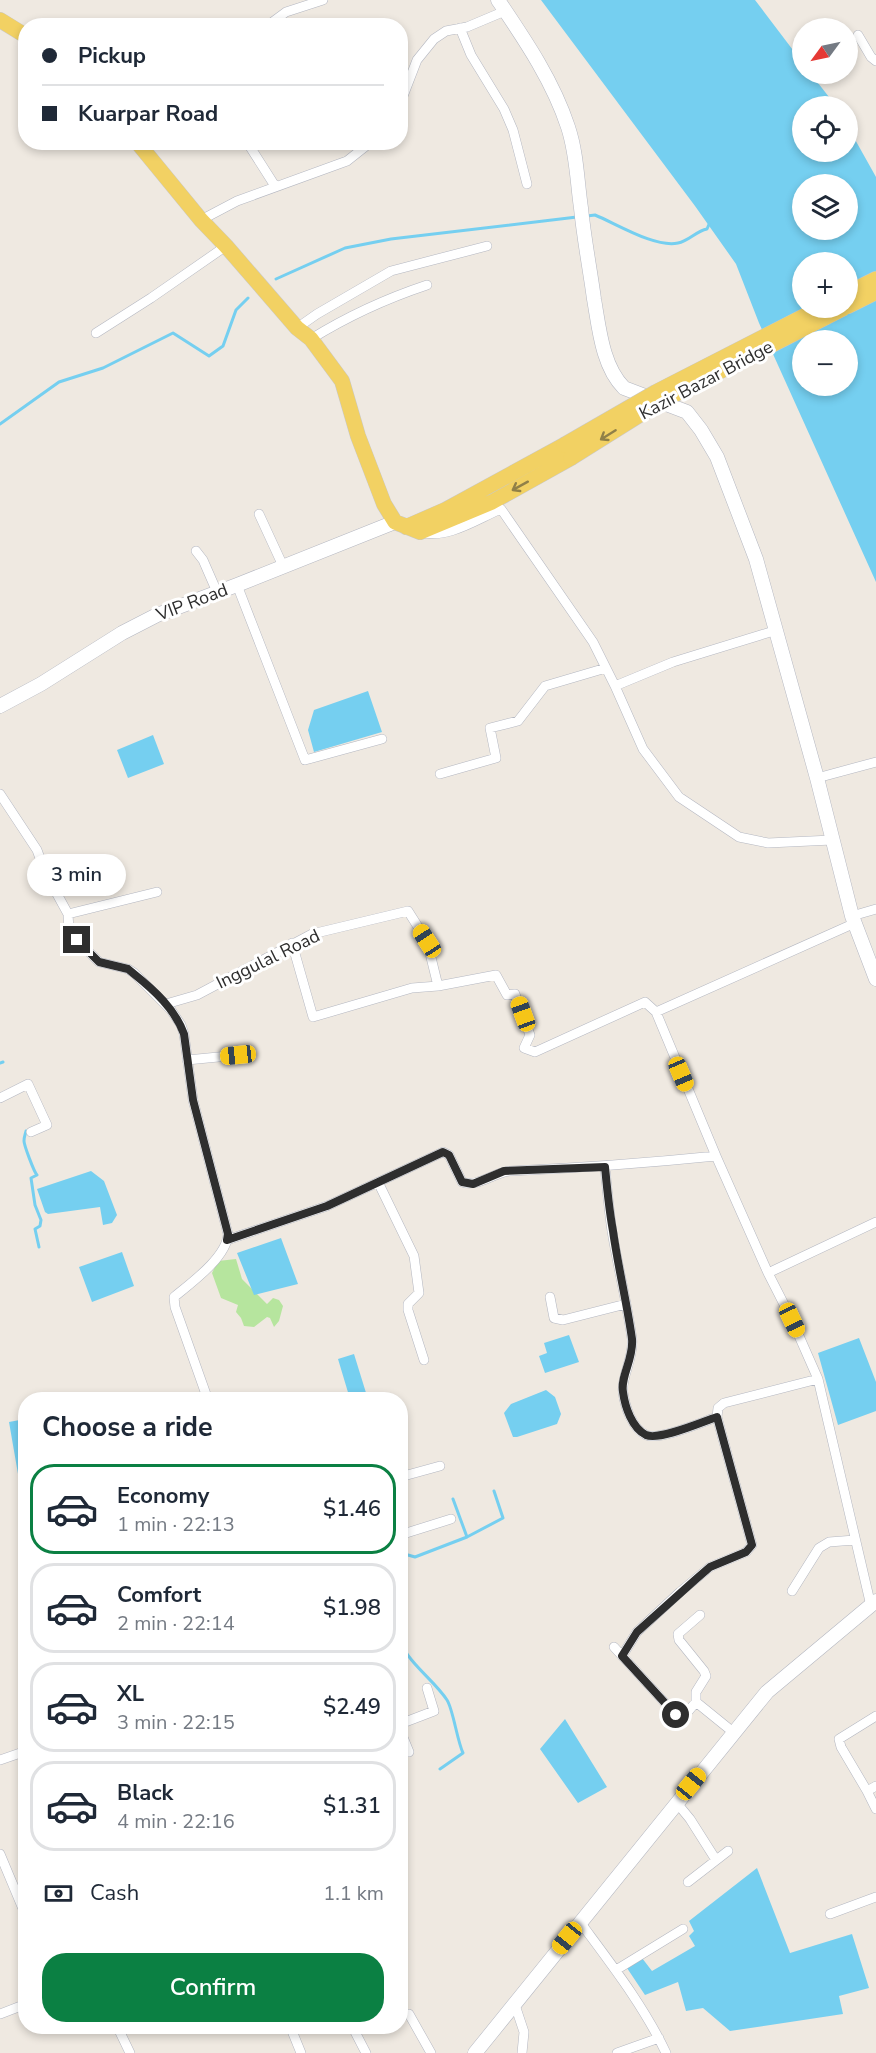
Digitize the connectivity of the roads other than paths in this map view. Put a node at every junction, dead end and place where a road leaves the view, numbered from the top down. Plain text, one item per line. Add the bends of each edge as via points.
1 (323, 0) edge
2 (502, 5) edge
3 (278, 18) edge
4 (0, 20) edge
5 (460, 28) junction
6 (18, 31) edge
7 (858, 35) dead end
8 (876, 61) edge
9 (408, 81) edge
10 (144, 150) edge
11 (252, 150) edge
12 (361, 150) edge
13 (527, 184) dead end
14 (275, 186) junction
15 (201, 220) junction
16 (226, 246) junction
17 (487, 246) dead end
18 (876, 279) edge
19 (427, 285) dead end
20 (858, 288) edge
21 (876, 292) edge
22 (858, 301) edge
23 (800, 318) edge
24 (824, 318) edge
25 (297, 328) junction
26 (96, 333) dead end
27 (311, 339) junction
28 (567, 451) junction
29 (259, 514) dead end
30 (407, 527) junction
31 (196, 551) dead end
32 (283, 566) junction
33 (237, 585) junction
34 (217, 592) junction
35 (777, 630) junction
36 (606, 668) junction
37 (615, 686) junction
38 (0, 706) edge
39 (382, 739) dead end
40 (876, 762) edge
41 (440, 774) dead end
42 (817, 778) junction
43 (0, 794) edge
44 (832, 840) junction
45 (157, 892) dead end
46 (876, 909) edge
47 (68, 914) junction
48 (853, 920) junction
49 (291, 944) junction
50 (876, 979) edge
51 (438, 986) junction
52 (166, 1004) junction
53 (656, 1012) junction
54 (238, 1055) dead end
55 (187, 1060) junction
56 (0, 1098) edge
57 (31, 1132) dead end
58 (716, 1156) junction
59 (605, 1167) junction
60 (378, 1182) junction
61 (876, 1222) edge
62 (227, 1240) junction
63 (768, 1273) junction
64 (550, 1297) dead end
65 (626, 1304) junction
66 (424, 1360) dead end
67 (818, 1379) junction
68 (205, 1392) edge
69 (717, 1417) junction
70 (440, 1466) dead end
71 (408, 1475) edge
72 (451, 1519) dead end
73 (408, 1532) edge
74 (855, 1540) junction
75 (792, 1591) dead end
76 (874, 1604) edge
77 (700, 1615) dead end
78 (614, 1647) dead end
79 (622, 1656) junction
80 (427, 1688) dead end
81 (696, 1702) junction
82 (876, 1716) edge
83 (408, 1721) edge
84 (733, 1732) junction
85 (18, 1754) edge
86 (0, 1760) edge
87 (876, 1786) edge
88 (867, 1791) junction
89 (676, 1802) junction
90 (876, 1809) edge
91 (728, 1851) dead end
92 (0, 1854) edge
93 (716, 1860) junction
94 (688, 1882) dead end
95 (18, 1897) edge
96 (876, 1897) edge
97 (830, 1914) dead end
98 (580, 1922) junction
99 (683, 1929) dead end
100 (616, 1970) junction
101 (515, 2005) junction
102 (18, 2007) edge
103 (0, 2014) edge
104 (409, 2014) dead end
105 (121, 2034) edge
106 (293, 2034) edge
107 (356, 2034) edge
108 (659, 2038) junction
109 (130, 2053) edge
110 (301, 2053) edge
111 (366, 2053) edge
112 (431, 2053) edge
113 (475, 2053) edge
114 (522, 2053) edge
115 (617, 2053) edge
116 (666, 2053) edge

1 - 3 street
2 - 5 street
2 - 35 street via 550,84 568,128 598,326 610,368 624,388 687,412 701,430 717,457 748,538
4 - 6 main road
5 - 9 street via 434,39
5 - 13 street via 471,55 504,109
7 - 8 street
10 - 15 main road
11 - 14 street
12 - 14 street via 347,161
14 - 15 street
15 - 16 main road
16 - 25 main road
16 - 26 street
17 - 25 street via 391,271
18 - 20 main road
19 - 27 street via 391,297
21 - 22 main road, Kazir Bazar Bridge
23 - 28 main road, Kazir Bazar Bridge, bridge via 656,392
24 -> 28 main road, Kazir Bazar Bridge, bridge
25 - 27 main road
27 - 30 main road via 342,381 384,504
28 - 30 main road via 492,502
29 - 32 street
30 - 32 street, VIP Road
30 - 36 street via 431,535 501,509 593,642
31 - 34 street
32 - 33 street, VIP Road
33 - 34 street, VIP Road
33 - 39 street via 305,760
34 - 38 street, VIP Road via 138,624
35 - 37 street via 673,662
35 - 42 street
36 - 37 street
36 - 41 street via 545,686 518,721 490,728 496,758
37 - 44 street via 643,749 679,797 739,837 768,843
40 - 42 street
42 - 44 street
43 - 47 street via 37,850
44 - 48 street
45 - 47 street
46 - 48 street
47 - 52 street via 69,930 91,956 106,965 128,969
48 - 50 street
48 - 53 street
49 - 51 street, Inggulal Road via 312,934 408,911 427,941
49 - 51 street via 313,1017 412,988
49 - 52 street, Inggulal Road via 197,995
51 - 53 street via 496,975 507,995 515,994 530,1035 524,1048 535,1052 645,1002
52 - 55 street via 184,1034
53 - 58 street
54 - 55 street
55 - 62 street
56 - 57 street via 28,1084 47,1125
58 - 59 street
58 - 63 street
59 - 60 street via 504,1171 467,1184 443,1152
59 - 65 street
60 - 62 street via 327,1206
60 - 66 street via 414,1256 420,1293 408,1304 408,1310
61 - 63 street
62 - 68 street via 222,1251 174,1298
63 - 67 street
64 - 65 street via 554,1318 563,1320
65 - 69 street via 632,1342 622,1382 623,1394 630,1417 640,1430 648,1436 658,1436
67 - 69 street via 724,1403 718,1408
67 - 74 street
69 - 79 street via 752,1545 746,1552 710,1567 637,1632
70 - 71 street
72 - 73 street
74 - 75 street via 829,1542 819,1548
74 - 76 street
76 - 84 street via 767,1692
77 - 81 street via 678,1634 705,1671
78 - 79 street
79 - 81 street via 676,1715 685,1715
80 - 83 street via 434,1710
81 - 84 street
82 - 88 street via 839,1739
84 - 89 street
85 - 86 street
87 - 88 street
88 - 90 street
89 - 93 street
89 - 98 street
91 - 93 street
92 - 95 street
93 - 94 street
96 - 97 street
98 - 100 street
98 - 101 street
99 - 100 street
100 - 108 street
101 - 113 street
101 - 114 street via 524,2032
102 - 103 street
104 - 112 street
105 - 109 street
106 - 110 street
107 - 111 street
108 - 115 street
108 - 116 street

